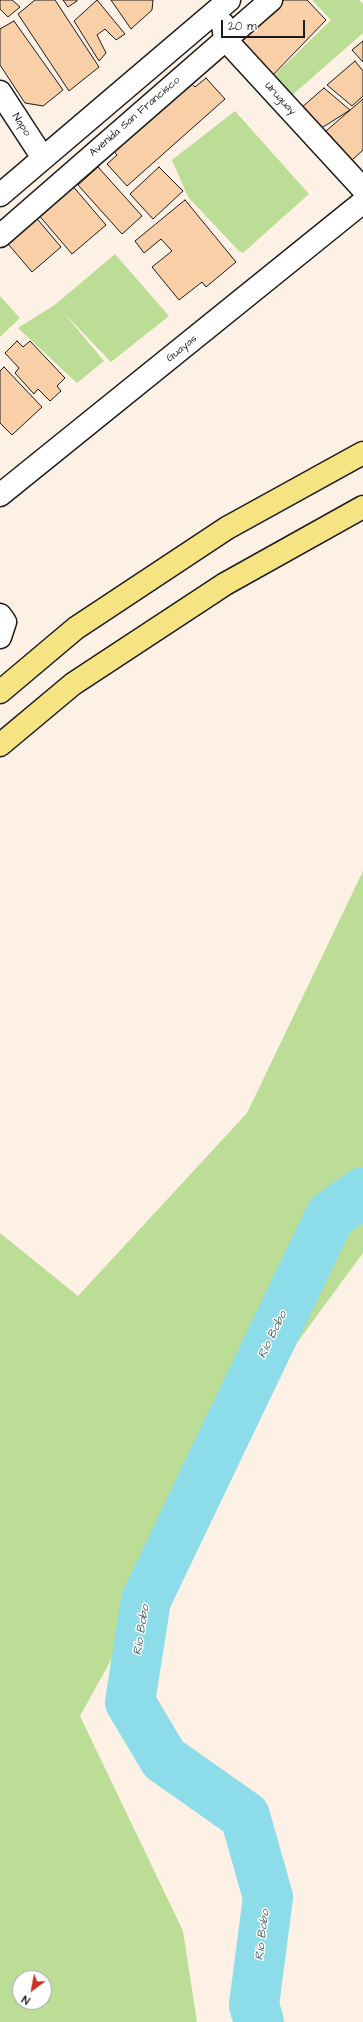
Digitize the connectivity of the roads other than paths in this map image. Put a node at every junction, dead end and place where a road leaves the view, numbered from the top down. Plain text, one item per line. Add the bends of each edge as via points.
1 (271, 0) edge
2 (222, 2) edge
3 (225, 39) junction
4 (0, 92) edge
5 (43, 158) junction
6 (363, 189) edge
7 (0, 195) edge
8 (363, 202) edge
9 (0, 236) edge
10 (363, 454) edge
11 (0, 495) edge
12 (363, 507) edge
13 (0, 615) edge
14 (0, 637) edge
15 (0, 692) edge
16 (0, 746) edge

1 - 3 street, Avenida San Francisco
2 - 3 street
2 - 5 street
3 - 6 street, Uruguay
3 - 9 street, Avenida San Francisco
4 - 5 street, Napo
5 - 7 street
8 - 11 street, Guayas
10 - 15 main road via 227,528 76,628
12 - 16 main road via 218,588 73,684
13 - 14 street via 5,622

